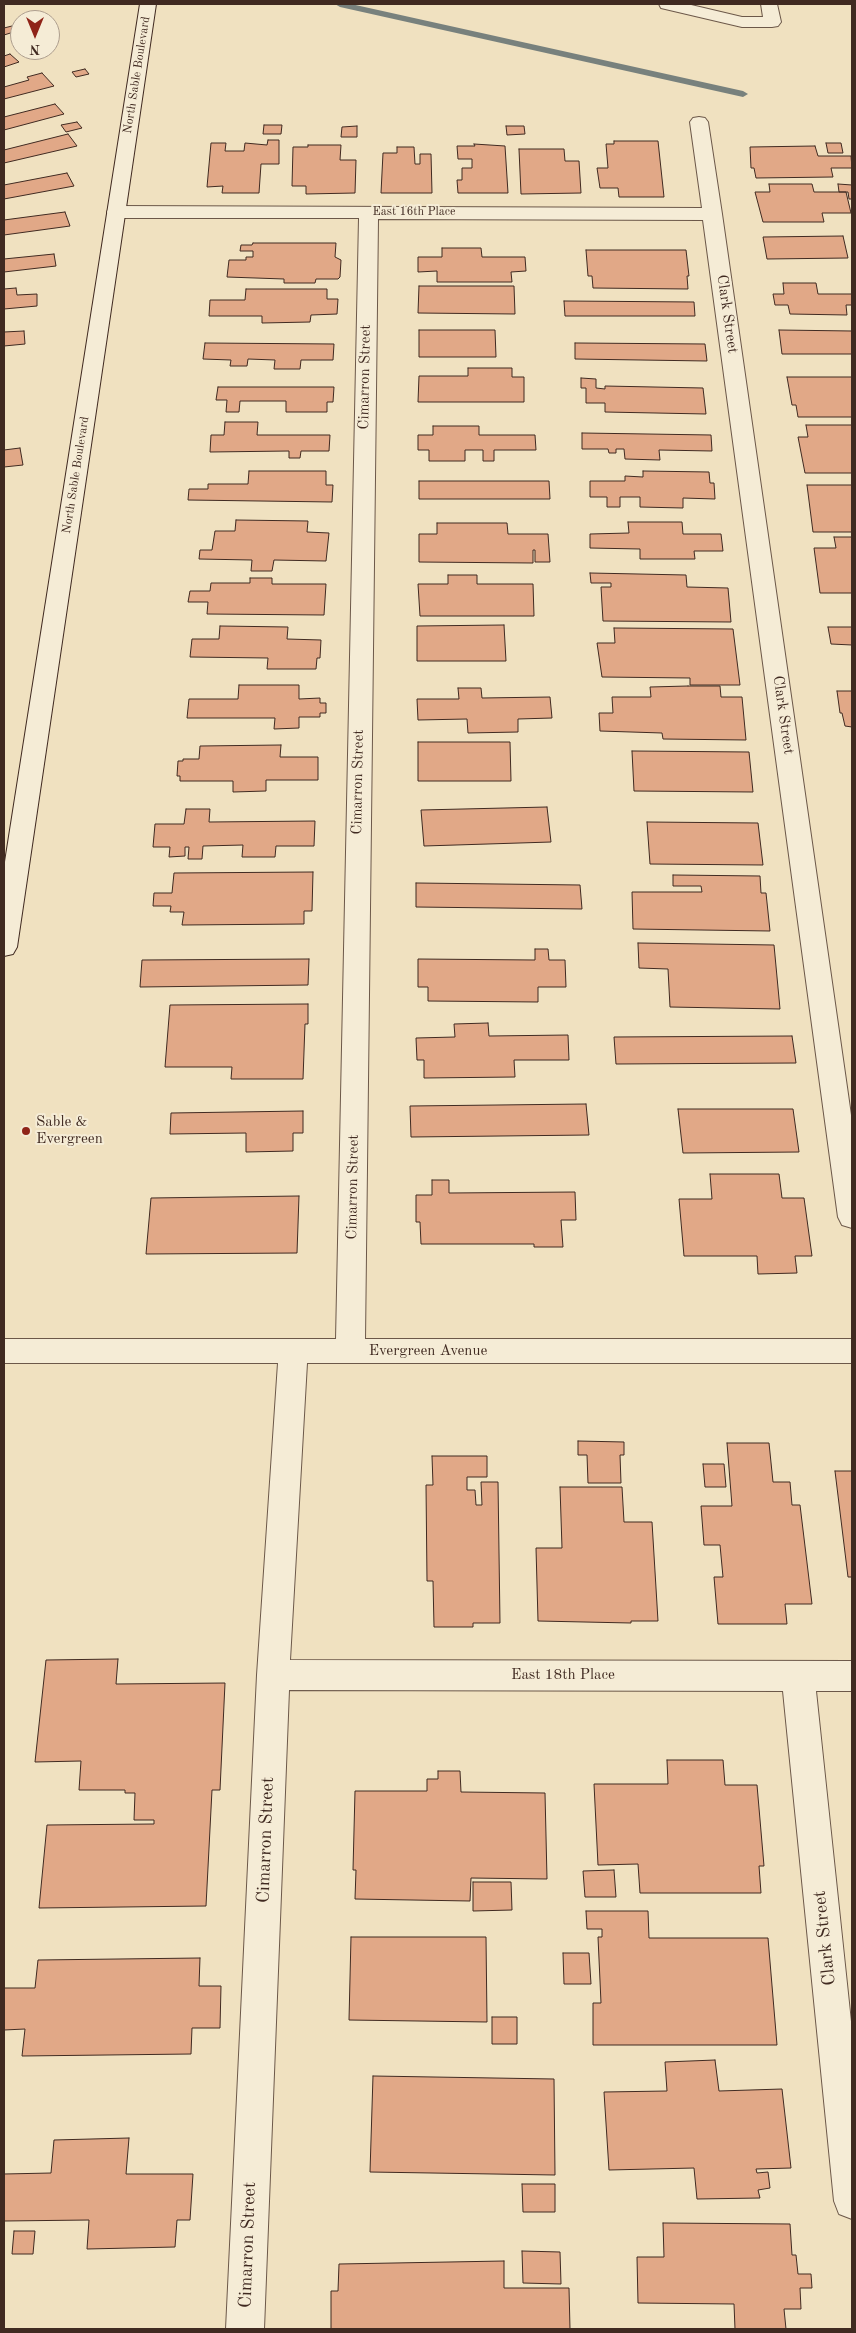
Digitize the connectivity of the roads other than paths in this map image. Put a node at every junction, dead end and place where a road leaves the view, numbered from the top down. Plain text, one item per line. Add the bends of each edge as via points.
1 (148, 4) edge
2 (667, 4) edge
3 (769, 4) edge
4 (699, 122) dead end
5 (116, 212) junction
6 (369, 212) junction
7 (713, 214) junction
8 (4, 947) edge
9 (852, 1216) edge
10 (4, 1350) edge
11 (293, 1351) junction
12 (350, 1351) junction
13 (852, 1351) edge
14 (273, 1675) junction
15 (798, 1676) junction
16 (852, 1676) edge
17 (852, 2201) edge
18 (245, 2329) edge

1 - 5 street, North Sable Boulevard
2 - 3 street via 742,22 772,22
4 - 7 street, Clark Street
5 - 6 street, East 16th Place
5 - 8 street, North Sable Boulevard
6 - 7 street, East 16th Place
6 - 12 street, Cimarron Street
7 - 9 street, Clark Street
10 - 11 street, Evergreen Avenue
11 - 12 street, Evergreen Avenue
11 - 14 street, Cimarron Street
12 - 13 street, Evergreen Avenue
14 - 15 street, East 18th Place
14 - 18 street, Cimarron Street
15 - 16 street, East 18th Place
15 - 17 street, Clark Street

